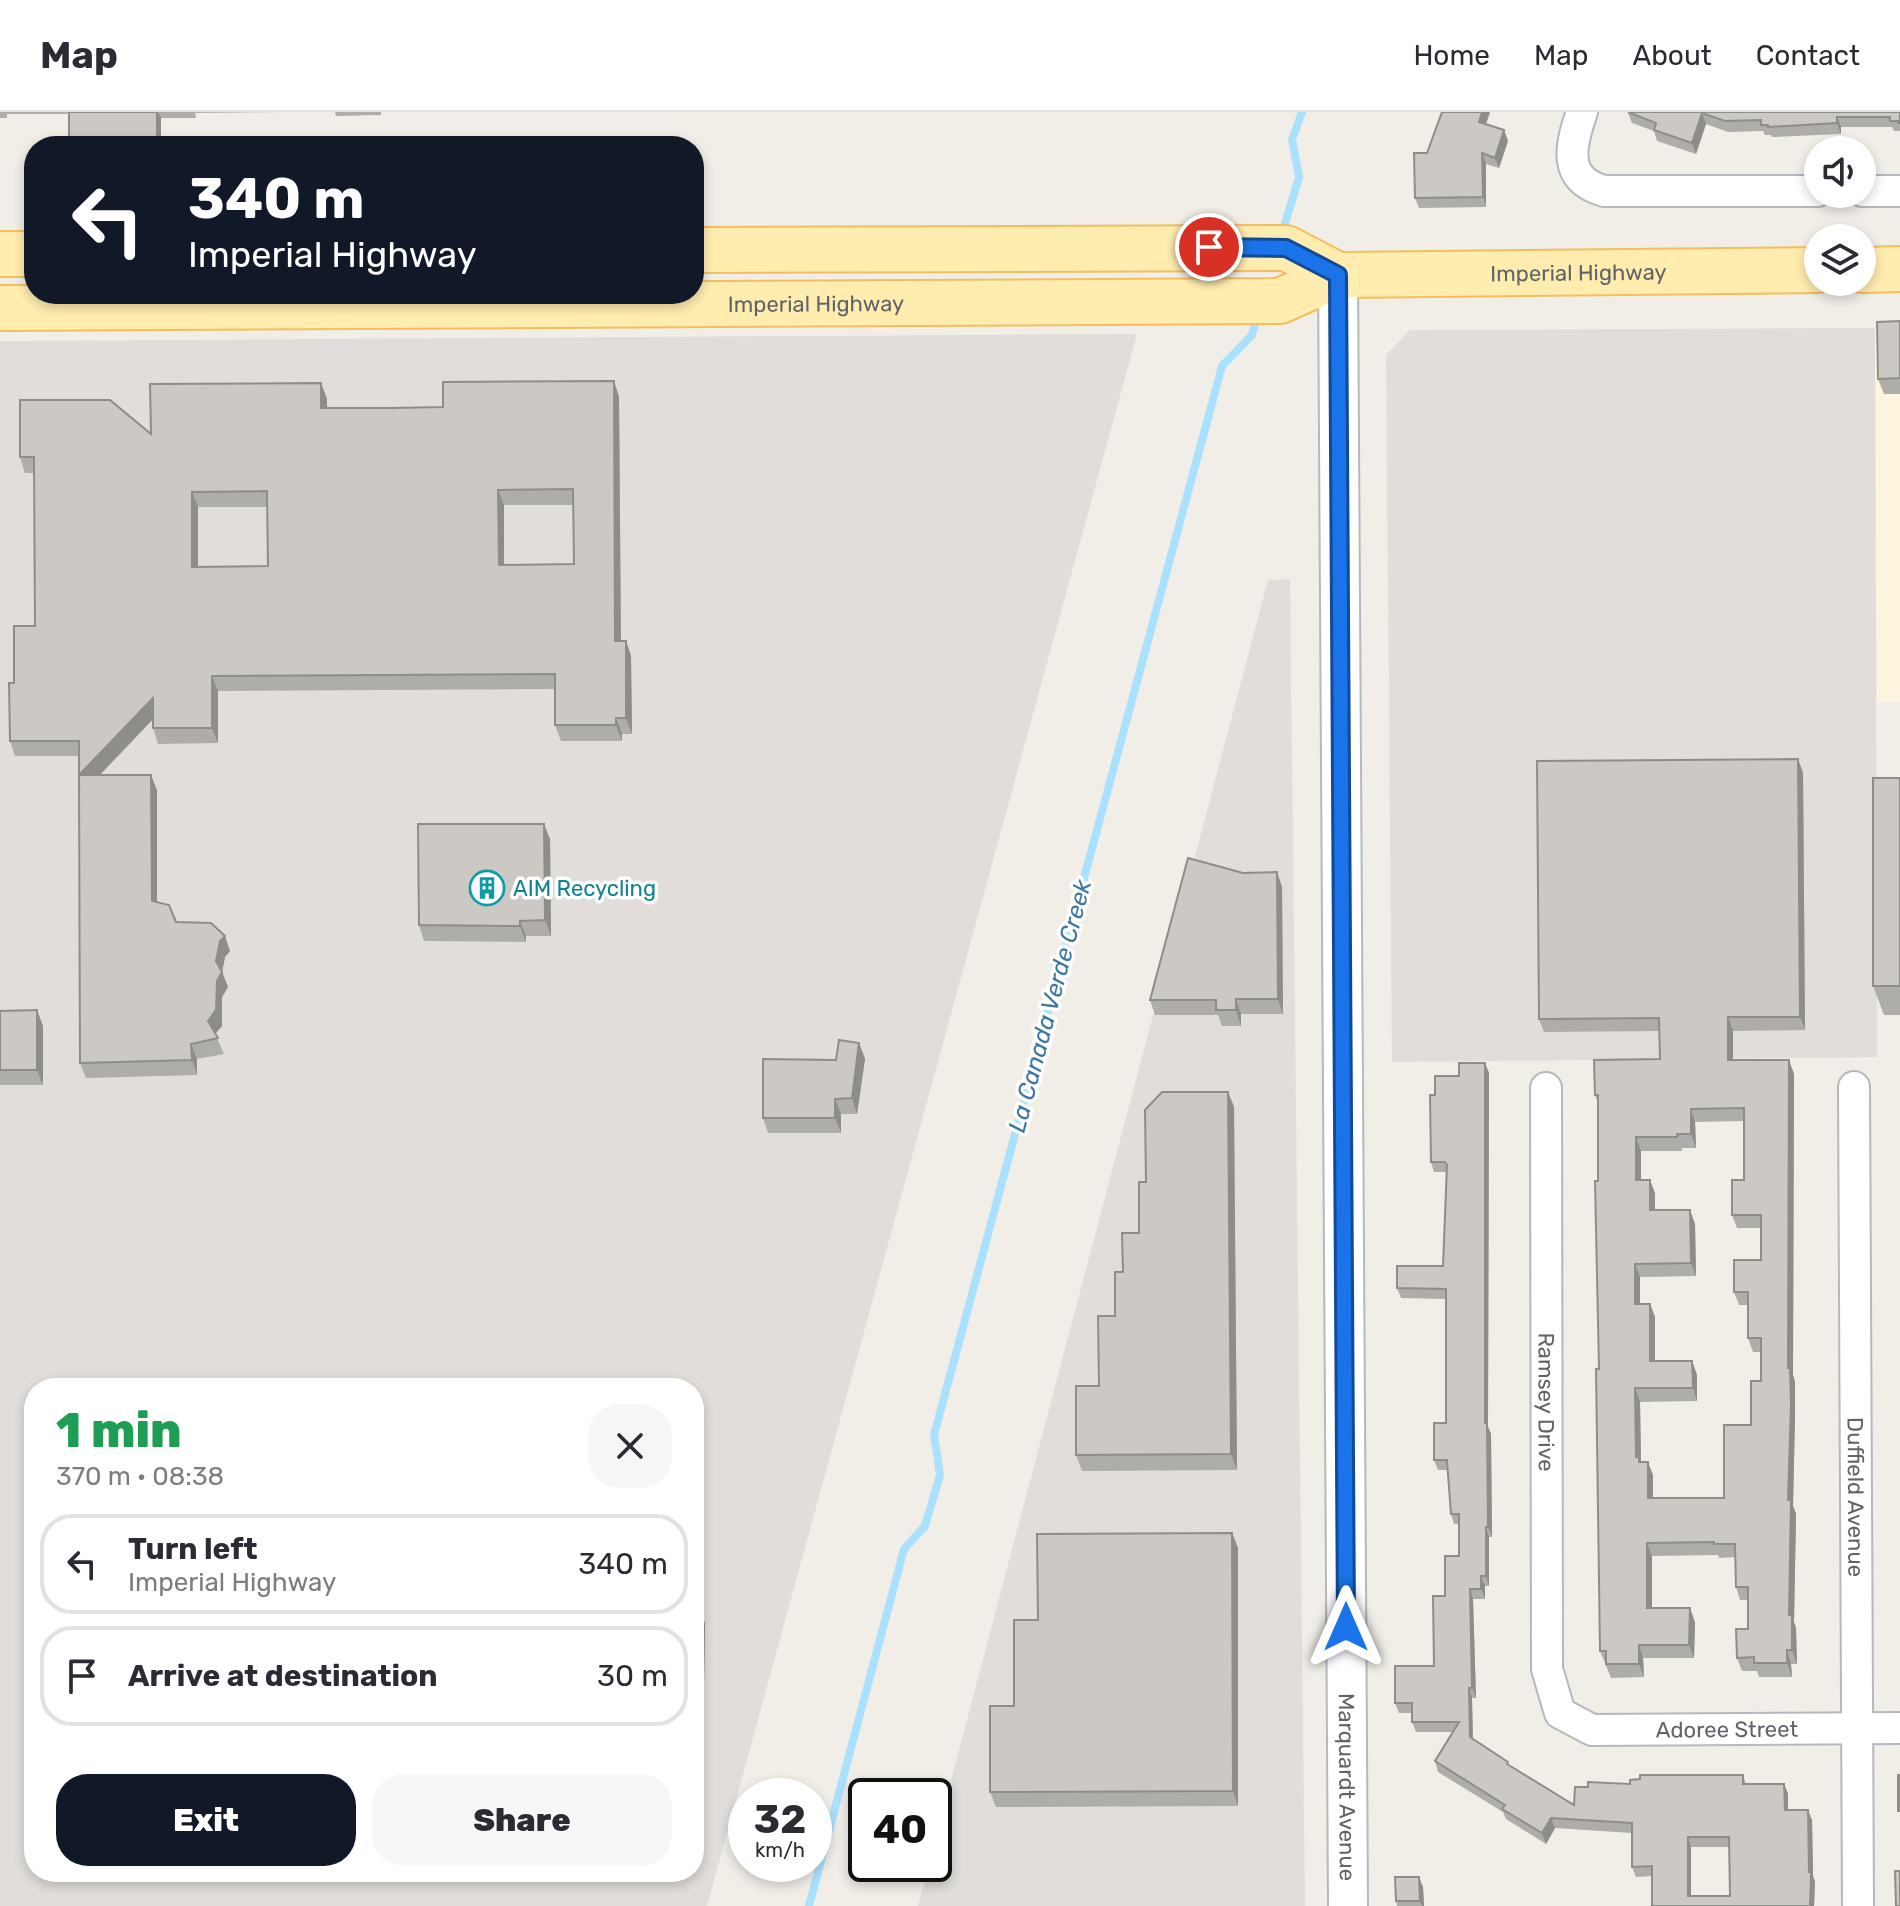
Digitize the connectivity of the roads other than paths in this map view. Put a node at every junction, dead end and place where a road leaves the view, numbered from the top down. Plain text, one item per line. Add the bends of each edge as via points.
1 (1582, 112) edge
2 (1804, 191) edge
3 (1876, 191) edge
4 (1900, 191) edge
5 (704, 250) edge
6 (0, 254) edge
7 (24, 254) edge
8 (1900, 269) edge
9 (1804, 270) edge
10 (1876, 270) edge
11 (1328, 275) junction
12 (0, 308) edge
13 (1854, 1087) dead end
14 (1546, 1088) dead end
15 (1560, 1713) joint
16 (1900, 1728) edge
17 (1858, 1729) junction
18 (1348, 1906) edge
19 (1858, 1906) edge

1 - 2 street via 1573,136 1575,172 1590,187
3 - 4 street
5 - 11 main road, Imperial Highway via 1286,248
6 - 7 main road
8 - 10 main road
9 - 11 main road, Imperial Highway
11 - 12 main road, Imperial Highway via 1280,301
11 - 18 street, Marquardt Avenue
13 - 17 street, Duffield Avenue
14 - 15 street, Ramsey Drive via 1547,1669
15 - 17 street, Adoree Street via 1592,1730
16 - 17 street, Adoree Street
17 - 19 street, Duffield Avenue

